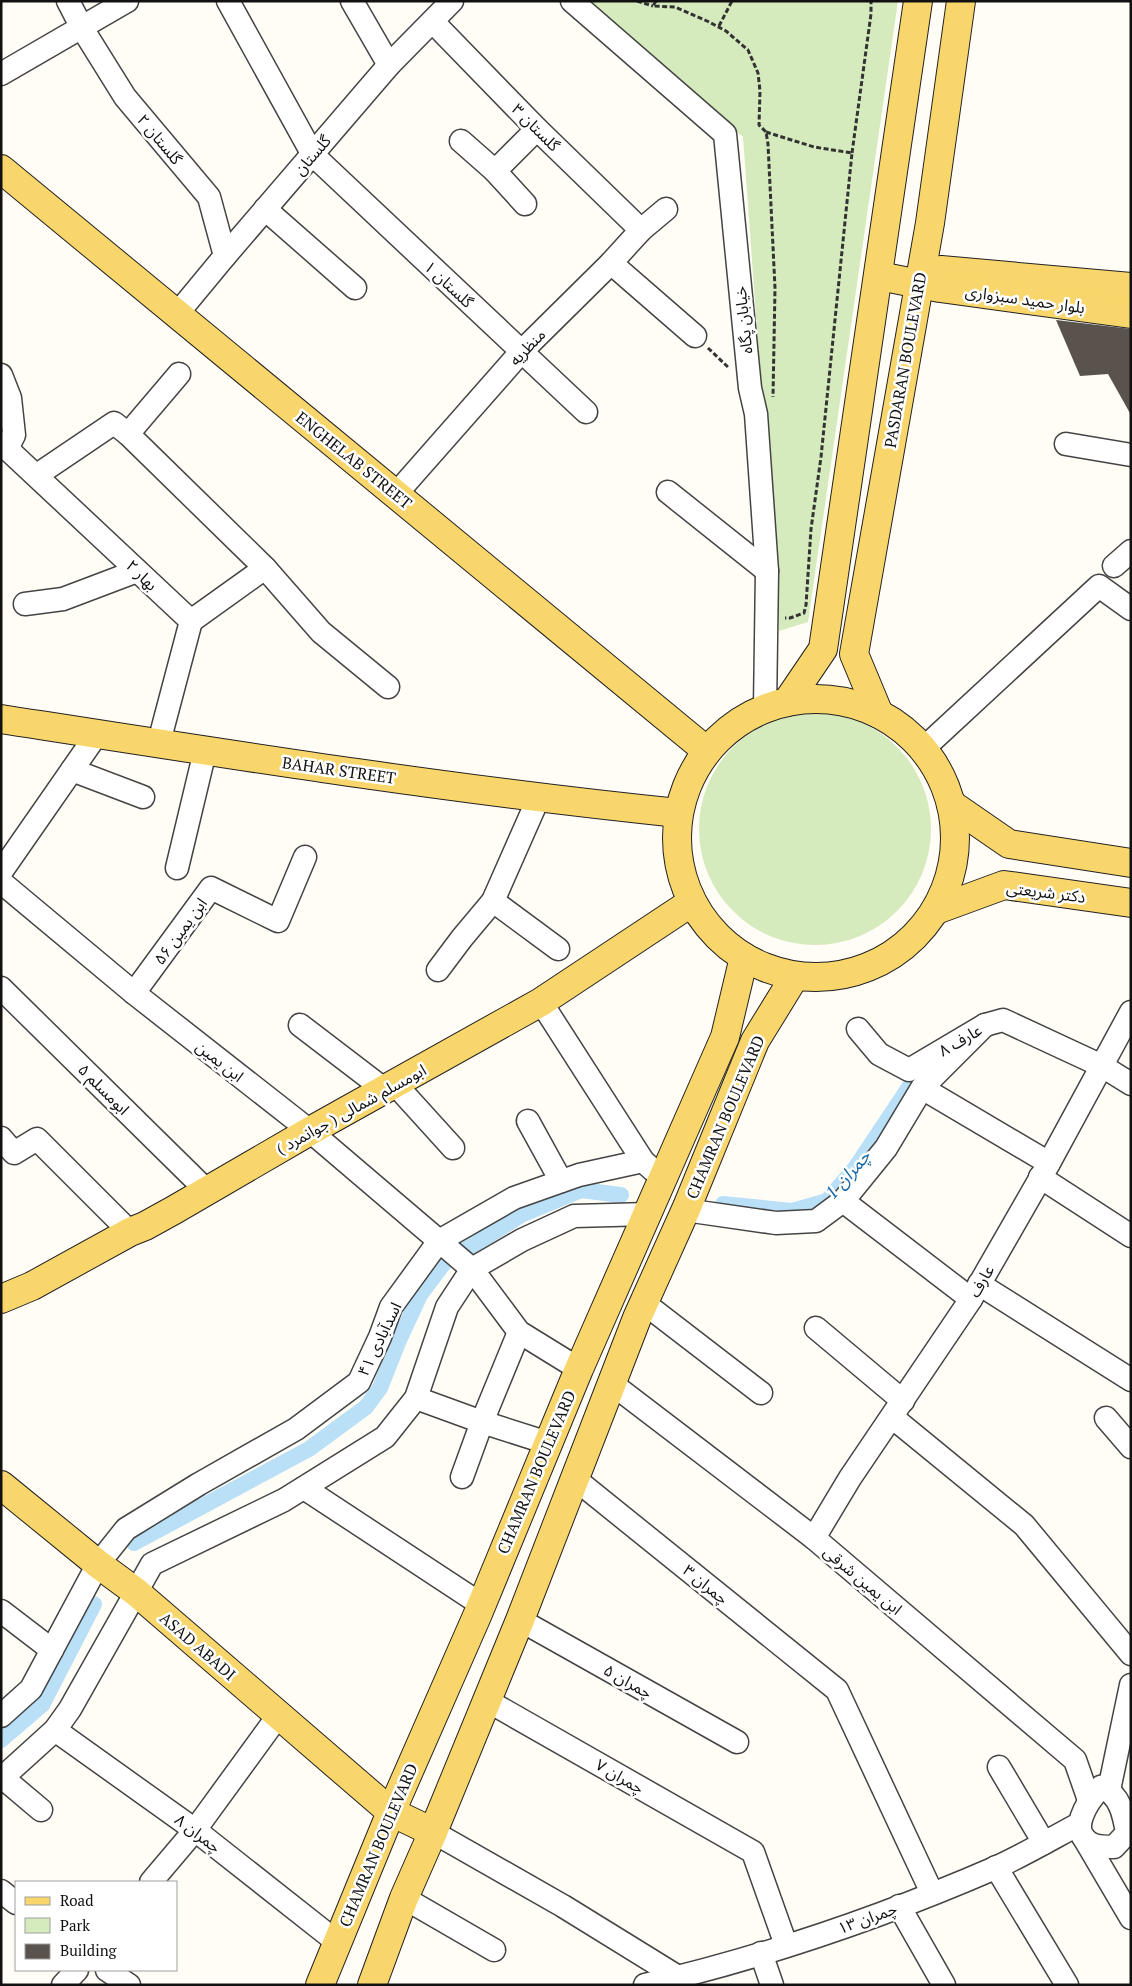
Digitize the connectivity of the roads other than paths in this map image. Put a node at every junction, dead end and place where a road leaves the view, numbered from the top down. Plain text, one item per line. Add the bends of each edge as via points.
1 (68, 1) edge
2 (127, 1) edge
3 (228, 1) edge
4 (352, 1) edge
5 (452, 1) edge
6 (572, 1) edge
7 (918, 1) edge
8 (961, 1) edge
9 (433, 22) junction
10 (82, 28) junction
11 (389, 65) junction
12 (1, 74) edge
13 (537, 129) junction
14 (462, 141) dead end
15 (313, 155) junction
16 (1, 169) edge
17 (495, 171) junction
18 (525, 204) dead end
19 (889, 205) junction
20 (265, 209) junction
21 (666, 210) dead end
22 (641, 230) junction
23 (225, 256) junction
24 (611, 263) junction
25 (880, 268) junction
26 (924, 287) junction
27 (1131, 287) edge
28 (355, 288) dead end
29 (178, 314) junction
30 (1131, 314) edge
31 (873, 317) junction
32 (695, 336) road end
33 (521, 352) junction
34 (179, 374) dead end
35 (1, 375) edge
36 (586, 412) dead end
37 (128, 434) junction
38 (1066, 444) dead end
39 (4, 446) edge
40 (1131, 455) edge
41 (36, 475) junction
42 (668, 492) dead end
43 (396, 494) junction
44 (1131, 551) edge
45 (1114, 566) dead end
46 (265, 568) junction
47 (138, 571) junction
48 (767, 571) junction
49 (25, 604) dead end
50 (1131, 609) edge
51 (190, 621) junction
52 (388, 687) dead end
53 (776, 705) junction
54 (879, 714) junction
55 (1, 719) edge
56 (97, 734) junction
57 (159, 742) junction
58 (923, 749) junction
59 (707, 750) junction
60 (205, 751) junction
61 (72, 770) junction
62 (143, 798) dead end
63 (538, 798) junction
64 (951, 804) junction
65 (678, 813) junction
66 (306, 857) dead end
67 (1131, 863) edge
68 (177, 868) dead end
69 (1131, 871) edge
70 (1, 872) edge
71 (1, 882) edge
72 (1131, 898) edge
73 (493, 901) junction
74 (692, 902) junction
75 (1131, 903) edge
76 (936, 910) junction
77 (558, 949) dead end
78 (744, 957) junction
79 (438, 970) dead end
80 (795, 976) junction
81 (1, 988) edge
82 (134, 993) junction
83 (541, 1002) junction
84 (1131, 1012) edge
85 (300, 1024) dead end
86 (985, 1025) junction
87 (858, 1029) dead end
88 (1102, 1066) junction
89 (1131, 1084) edge
90 (390, 1087) junction
91 (922, 1088) junction
92 (528, 1121) dead end
93 (310, 1131) junction
94 (1, 1138) edge
95 (453, 1148) dead end
96 (653, 1170) junction
97 (1045, 1170) junction
98 (561, 1181) junction
99 (206, 1190) junction
100 (843, 1200) junction
101 (685, 1210) junction
102 (649, 1214) junction
103 (130, 1232) junction
104 (1125, 1232) edge
105 (439, 1241) junction
106 (472, 1269) junction
107 (975, 1291) junction
108 (1, 1299) edge
109 (644, 1303) junction
110 (816, 1328) dead end
111 (519, 1332) junction
112 (579, 1370) junction
113 (1131, 1380) edge
114 (611, 1383) junction
115 (761, 1393) dead end
116 (416, 1398) junction
117 (898, 1409) junction
118 (1106, 1418) dead end
119 (482, 1422) junction
120 (548, 1443) junction
121 (1131, 1446) edge
122 (462, 1477) dead end
123 (574, 1478) junction
124 (1, 1485) edge
125 (304, 1488) junction
126 (814, 1538) junction
127 (98, 1564) junction
128 (136, 1592) junction
129 (482, 1605) junction
130 (1, 1611) edge
131 (520, 1620) junction
132 (52, 1650) junction
133 (1131, 1654) edge
134 (1131, 1685) edge
135 (486, 1700) junction
136 (1, 1716) edge
137 (278, 1716) junction
138 (55, 1730) junction
139 (737, 1742) dead end
140 (999, 1767) dead end
141 (2, 1778) edge
142 (1109, 1790) junction
143 (1089, 1800) junction
144 (41, 1810) dead end
145 (391, 1812) junction
146 (195, 1830) junction
147 (1082, 1831) junction
148 (434, 1832) junction
149 (1129, 1833) edge
150 (1044, 1843) junction
151 (996, 1867) junction
152 (152, 1881) edge
153 (1, 1891) edge
154 (932, 1893) junction
155 (404, 1898) junction
156 (15, 1901) edge
157 (899, 1906) junction
158 (1131, 1918) edge
159 (337, 1942) junction
160 (786, 1945) junction
161 (494, 1950) dead end
162 (761, 1953) junction
163 (76, 1971) edge
164 (109, 1971) edge
165 (678, 1977) junction
166 (63, 1985) edge
167 (130, 1985) edge
168 (320, 1985) edge
169 (372, 1985) edge
170 (645, 1985) edge
171 (772, 1985) edge
172 (944, 1985) edge
173 (1067, 1985) edge

1 - 10 street, گلستان ۲
2 - 10 street
3 - 15 street, گلستان ۱
4 - 11 street
5 - 9 street, گلستان
6 - 48 street, خیابان پگاه via 725,134 750,388 756,414
7 - 19 main road
8 - 26 main road, PASDARAN BOULEVARD
9 - 11 street, گلستان
9 - 13 street, گلستان ۳
10 - 12 street
10 - 23 street, گلستان ۲ via 124,97 208,197
11 - 15 street, گلستان
13 - 17 street
13 - 22 street, گلستان ۳
14 - 17 street
15 - 20 street, گلستان
15 - 33 street, گلستان ۱
16 - 29 main road, ENGHELAB STREET
17 - 18 street
19 - 25 main road
19 - 31 street via 879,217 866,300
20 - 23 street, گلستان
20 - 28 street
21 - 22 street, منظریه
22 - 24 street, منظریه
23 - 29 street, گلستان
24 - 32 street
24 - 33 street, منظریه
25 - 26 main road
25 - 31 main road
26 - 27 main road, بلوار حمید سبزواری
26 - 30 main road, بلوار حمید سبزواری
26 - 54 main road, PASDARAN BOULEVARD via 854,654
29 - 43 main road, ENGHELAB STREET
31 - 53 main road via 823,649
33 - 36 street, گلستان ۱
33 - 43 street, منظریه
34 - 37 street
35 - 39 street via 10,398 14,435
37 - 41 street via 114,423
37 - 46 street
38 - 40 street
39 - 41 street, بهار ۲
41 - 47 street, بهار ۲
42 - 48 street
43 - 59 main road, ENGHELAB STREET
44 - 45 street
46 - 51 street
46 - 52 street via 321,632
47 - 49 street via 62,599
47 - 51 street, بهار ۲
48 - 53 street, خیابان پگاه
50 - 58 street via 1099,586
51 - 57 street
53 - 54 main road via 818,699 850,703
53 - 59 main road via 730,728
54 - 58 main road via 903,729
55 - 56 main road, BAHAR STREET
56 - 57 main road, BAHAR STREET
56 - 61 street
57 - 60 main road, BAHAR STREET
58 - 64 main road via 940,775
59 - 65 main road via 689,780
60 - 63 main road, BAHAR STREET
60 - 68 street
61 - 62 street
61 - 70 street
63 - 65 main road, BAHAR STREET
63 - 73 street
64 - 67 main road via 1009,844
64 - 76 main road via 956,840 951,876
65 - 74 main road via 678,859
66 - 82 street, ابن یمین ۵۶ via 278,921 211,888
69 - 72 main road via 1127,874 1124,888
71 - 82 street, ابن یمین
73 - 77 street
73 - 79 street
74 - 78 main road via 714,933
74 - 83 main road, ابومسلم شمالی ( جوانمرد )
75 - 76 main road, دکتر شریعتی via 1004,885
76 - 80 main road via 910,942 876,965 836,976
78 - 80 main road via 768,969
78 - 96 main road, CHAMRAN BOULEVARD via 725,1037
80 - 101 main road, CHAMRAN BOULEVARD via 755,1042
81 - 99 street, ابومسلم ۵
82 - 93 street, ابن یمین
83 - 90 main road, ابومسلم شمالی ( جوانمرد )
83 - 96 street
84 - 88 street, عارف
85 - 90 street
86 - 87 street, عارف ۸ via 909,1070 879,1054
86 - 88 street, عارف ۸ via 1002,1020
86 - 91 street
88 - 89 street, عارف ۸
88 - 97 street, عارف
90 - 93 main road, ابومسلم شمالی ( جوانمرد )
90 - 95 street
91 - 97 street
91 - 100 street via 886,1148
92 - 98 street
93 - 99 main road, ابومسلم شمالی ( جوانمرد )
93 - 105 street, ابن یمین
94 - 103 street via 14,1153 37,1139
96 - 98 street, اسدآبادی ۴۱ via 578,1175
96 - 102 main road, CHAMRAN BOULEVARD
97 - 104 street
97 - 107 street, عارف
98 - 105 street, اسدآبادی ۴۱ via 514,1198
99 - 103 main road, ابومسلم شمالی ( جوانمرد )
100 - 101 street via 816,1222 776,1223
100 - 107 street
101 - 109 main road, CHAMRAN BOULEVARD
102 - 106 street via 574,1216 522,1240
102 - 112 main road, CHAMRAN BOULEVARD
103 - 108 main road, ابومسلم شمالی ( جوانمرد ) via 32,1286
105 - 106 street, ابن یمین
105 - 127 street, اسدآبادی ۴۱ via 391,1308 359,1382 296,1429 126,1529
106 - 111 street
106 - 116 street via 447,1307
107 - 113 street via 1075,1345
107 - 117 street, عارف
109 - 114 main road, CHAMRAN BOULEVARD
109 - 115 street
110 - 117 street
111 - 112 street
111 - 119 street
112 - 120 main road, CHAMRAN BOULEVARD
114 - 123 main road, CHAMRAN BOULEVARD
114 - 126 street, ابن یمین شرقی
116 - 119 street
116 - 125 street via 385,1437
117 - 126 street, عارف via 850,1478
117 - 133 street via 1024,1525
118 - 121 street
119 - 120 street
119 - 122 street
120 - 129 main road, CHAMRAN BOULEVARD
123 - 131 main road, CHAMRAN BOULEVARD
123 - 154 street, چمران ۳ via 837,1690
124 - 127 main road, ASAD ABADI
125 - 128 street via 152,1564
125 - 129 street
126 - 143 street, ابن یمین شرقی via 1075,1760
127 - 128 main road, ASAD ABADI
127 - 132 street, اسدآبادی ۴۱
128 - 137 main road, ASAD ABADI
128 - 138 street
129 - 145 main road, CHAMRAN BOULEVARD
130 - 132 street
131 - 135 main road, CHAMRAN BOULEVARD
131 - 139 street, چمران ۵
132 - 136 street, اسدآبادی ۴۱ via 31,1689
134 - 142 street
135 - 148 main road, CHAMRAN BOULEVARD
135 - 160 street, چمران ۷ via 753,1852
137 - 145 main road, ASAD ABADI
137 - 146 street
138 - 141 street
138 - 146 street, چمران ۸
140 - 150 street
141 - 144 street
142 - 143 street via 1101,1787
142 - 149 street via 1124,1812
143 - 147 street
145 - 148 main road, ASAD ABADI
145 - 159 main road, CHAMRAN BOULEVARD
146 - 152 street
146 - 159 street, چمران ۸
147 - 149 street via 1096,1846 1114,1847
147 - 150 street, چمران ۱۳
147 - 158 street
148 - 155 main road, CHAMRAN BOULEVARD
148 - 165 street via 564,1906
150 - 151 street, چمران ۱۳
151 - 154 street, چمران ۱۳
151 - 173 street
153 - 156 street
154 - 157 street, چمران ۱۳
155 - 161 street
155 - 169 main road, CHAMRAN BOULEVARD
157 - 160 street, چمران ۱۳ via 865,1921
157 - 172 street
159 - 168 main road, CHAMRAN BOULEVARD
160 - 162 street, چمران ۱۳
162 - 165 street, چمران ۱۳
162 - 171 street
163 - 166 street
164 - 167 street
165 - 170 street, چمران ۱۳

